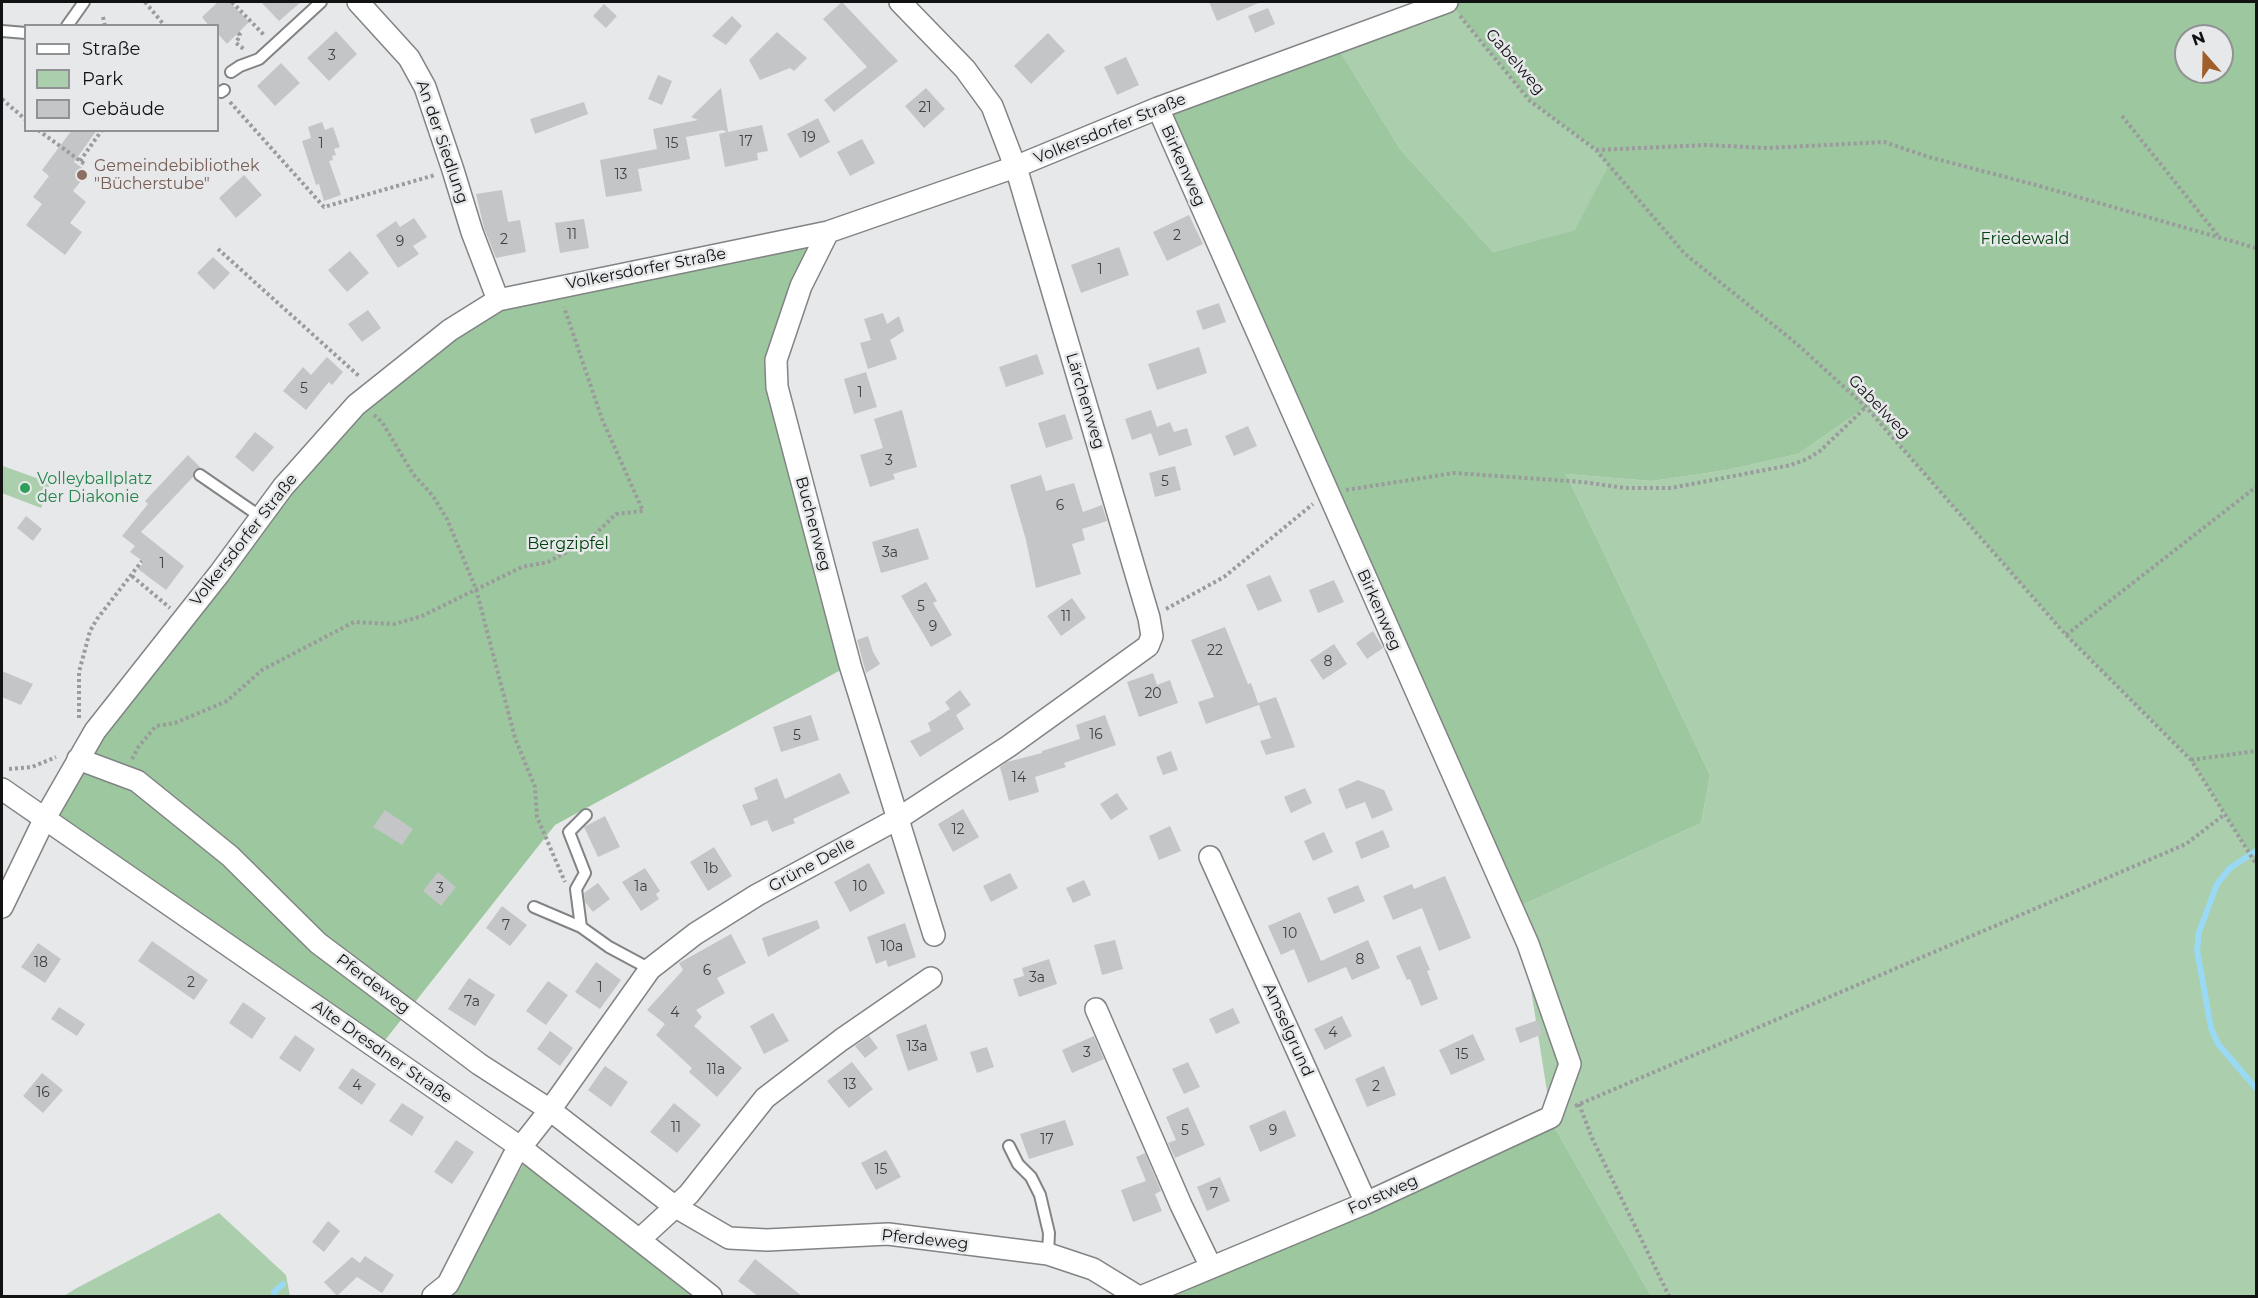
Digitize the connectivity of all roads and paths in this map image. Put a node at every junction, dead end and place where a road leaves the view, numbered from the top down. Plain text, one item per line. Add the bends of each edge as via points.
1 (84, 2) edge
2 (145, 2) edge
3 (232, 2) edge
4 (321, 2) edge
5 (358, 2) edge
6 (900, 2) edge
7 (1451, 6) edge
8 (103, 16) dead end
9 (68, 24) edge
10 (105, 24) edge
11 (163, 24) edge
12 (2, 31) edge
13 (24, 33) edge
14 (238, 33) dead end
15 (237, 45) dead end
16 (274, 45) junction
17 (231, 72) dead end
18 (223, 91) dead end
19 (2, 99) edge
20 (1158, 108) junction
21 (2122, 116) dead end
22 (24, 118) edge
23 (41, 132) edge
24 (101, 132) edge
25 (1596, 150) junction
26 (80, 161) junction
27 (86, 165) dead end
28 (1015, 167) junction
29 (453, 170) junction
30 (828, 232) junction
31 (2221, 238) junction
32 (2256, 248) edge
33 (218, 249) dead end
34 (555, 287) junction
35 (498, 300) junction
36 (367, 396) junction
37 (1866, 407) junction
38 (200, 475) dead end
39 (2256, 487) edge
40 (1327, 493) junction
41 (261, 517) junction
42 (142, 561) dead end
43 (132, 576) junction
44 (476, 589) junction
45 (182, 619) junction
46 (1151, 627) junction
47 (2066, 635) junction
48 (79, 722) dead end
49 (2256, 751) edge
50 (68, 756) junction
51 (2191, 760) junction
52 (124, 775) junction
53 (3, 779) edge
54 (2225, 814) junction
55 (586, 815) dead end
56 (45, 818) junction
57 (899, 818) junction
58 (1210, 857) dead end
59 (2256, 864) edge
60 (576, 896) junction
61 (534, 907) dead end
62 (2, 908) edge
63 (581, 927) junction
64 (934, 935) dead end
65 (650, 969) junction
66 (931, 978) dead end
67 (1096, 1009) dead end
68 (1579, 1104) junction
69 (550, 1110) junction
70 (1551, 1117) junction
71 (1009, 1146) dead end
72 (520, 1147) junction
73 (1366, 1203) junction
74 (674, 1206) junction
75 (639, 1240) junction
76 (1048, 1254) junction
77 (1211, 1267) junction
78 (434, 1296) edge
79 (711, 1296) edge
80 (1137, 1296) edge
81 (1143, 1296) edge
82 (1669, 1296) edge

1 - 9 lane
2 - 11 path
3 - 16 path
4 - 16 lane
5 - 29 street, An der Siedlung via 409,57 425,87
6 - 28 street via 965,69 992,106
7 - 20 street, Volkersdorfer Straße
7 - 25 path, Gabelweg via 1530,101
8 - 10 path
12 - 13 lane
14 - 15 path
16 - 17 lane via 259,59
18 - 29 path via 324,207
19 - 22 path
20 - 28 street, Volkersdorfer Straße
20 - 40 street, Birkenweg
21 - 31 path
23 - 26 path
24 - 26 path
25 - 31 path via 1884,142
25 - 37 path, Gabelweg via 1685,254 1797,344
26 - 27 path
28 - 30 street, Volkersdorfer Straße
28 - 46 street, Lärchenweg
29 - 35 street, An der Siedlung
30 - 34 street, Volkersdorfer Straße
30 - 57 street, Buchenweg via 801,286 776,360 777,387 850,665
31 - 32 path
33 - 36 path
34 - 35 street, Volkersdorfer Straße
34 - 44 path via 602,419 643,511 616,514 589,540 548,562 522,567
35 - 36 street, Volkersdorfer Straße via 450,330
36 - 41 street, Volkersdorfer Straße via 282,487
36 - 44 path via 413,474 447,519
37 - 40 path via 1820,451 1799,462 1671,488 1625,488 1454,473
37 - 47 path, Gabelweg
38 - 41 lane
39 - 47 path
40 - 46 path via 1224,577
40 - 70 street, Birkenweg via 1528,944 1570,1064
41 - 45 street, Volkersdorfer Straße
42 - 43 path
43 - 45 path
43 - 48 path via 90,631 79,672
44 - 52 path via 422,616 395,624 354,622 296,651 262,669 227,701 175,723 156,726 139,746
44 - 60 path via 515,738 535,787 537,817 566,884
45 - 50 street, Volkersdorfer Straße via 112,708
46 - 57 street, Grüne Delle via 1148,646 1009,746
47 - 51 path, Gabelweg
49 - 51 path
50 - 52 street, Pferdeweg
50 - 53 path
50 - 56 street, Volkersdorfer Straße
51 - 54 path, Gabelweg
52 - 69 street, Pferdeweg via 169,805 230,856 318,944 479,1064
53 - 56 street, Alte Dresdner Straße
54 - 59 path, Gabelweg
54 - 68 path via 2187,844
55 - 60 lane via 569,832 585,873
56 - 62 street, Volkersdorfer Straße
56 - 72 street, Alte Dresdner Straße
57 - 64 street, Buchenweg
57 - 65 street, Grüne Delle via 757,895 695,934
58 - 73 street, Amselgrund
60 - 63 lane
61 - 63 lane
63 - 65 lane
65 - 69 street, Grüne Delle
66 - 74 street via 765,1098 689,1194
67 - 77 street
68 - 70 path
68 - 82 path
69 - 72 street, Grüne Delle
69 - 74 street, Pferdeweg
70 - 73 street, Forstweg
71 - 76 lane via 1040,1196 1049,1233
72 - 75 street, Alte Dresdner Straße
72 - 78 street, Grüne Delle via 448,1284
73 - 77 street, Forstweg
74 - 75 street
74 - 76 street, Pferdeweg via 729,1238 888,1234
75 - 79 street, Alte Dresdner Straße
76 - 80 street, Pferdeweg via 1093,1269
77 - 81 street, Forstweg

